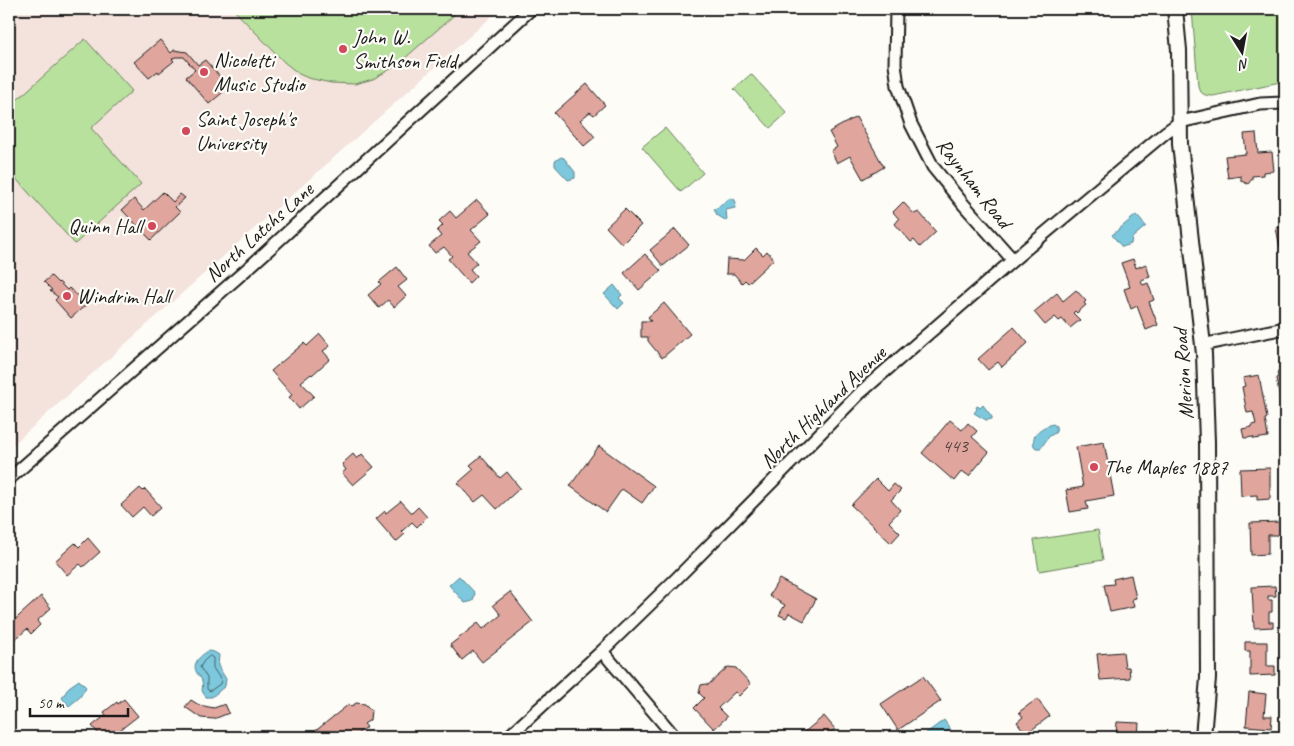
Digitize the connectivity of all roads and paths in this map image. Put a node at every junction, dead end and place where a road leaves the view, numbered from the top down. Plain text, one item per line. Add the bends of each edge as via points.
1 (531, 9) edge
2 (896, 9) edge
3 (1175, 9) edge
4 (1285, 103) edge
5 (1180, 122) junction
6 (1013, 260) junction
7 (1285, 328) edge
8 (1202, 345) junction
9 (9, 480) edge
10 (602, 651) junction
11 (508, 737) edge
12 (675, 737) edge
13 (1203, 737) edge

1 - 9 street, North Latchs Lane via 233,282
2 - 6 street, Raynham Road via 898,86 917,138 933,168
3 - 5 street, Merion Road
4 - 5 street via 1260,104
5 - 6 street, North Highland Avenue
5 - 8 street, Merion Road
6 - 10 street, North Highland Avenue via 861,392
7 - 8 street
8 - 13 street, Merion Road via 1207,442 1208,620 1208,687
10 - 11 street, North Highland Avenue
10 - 12 street

